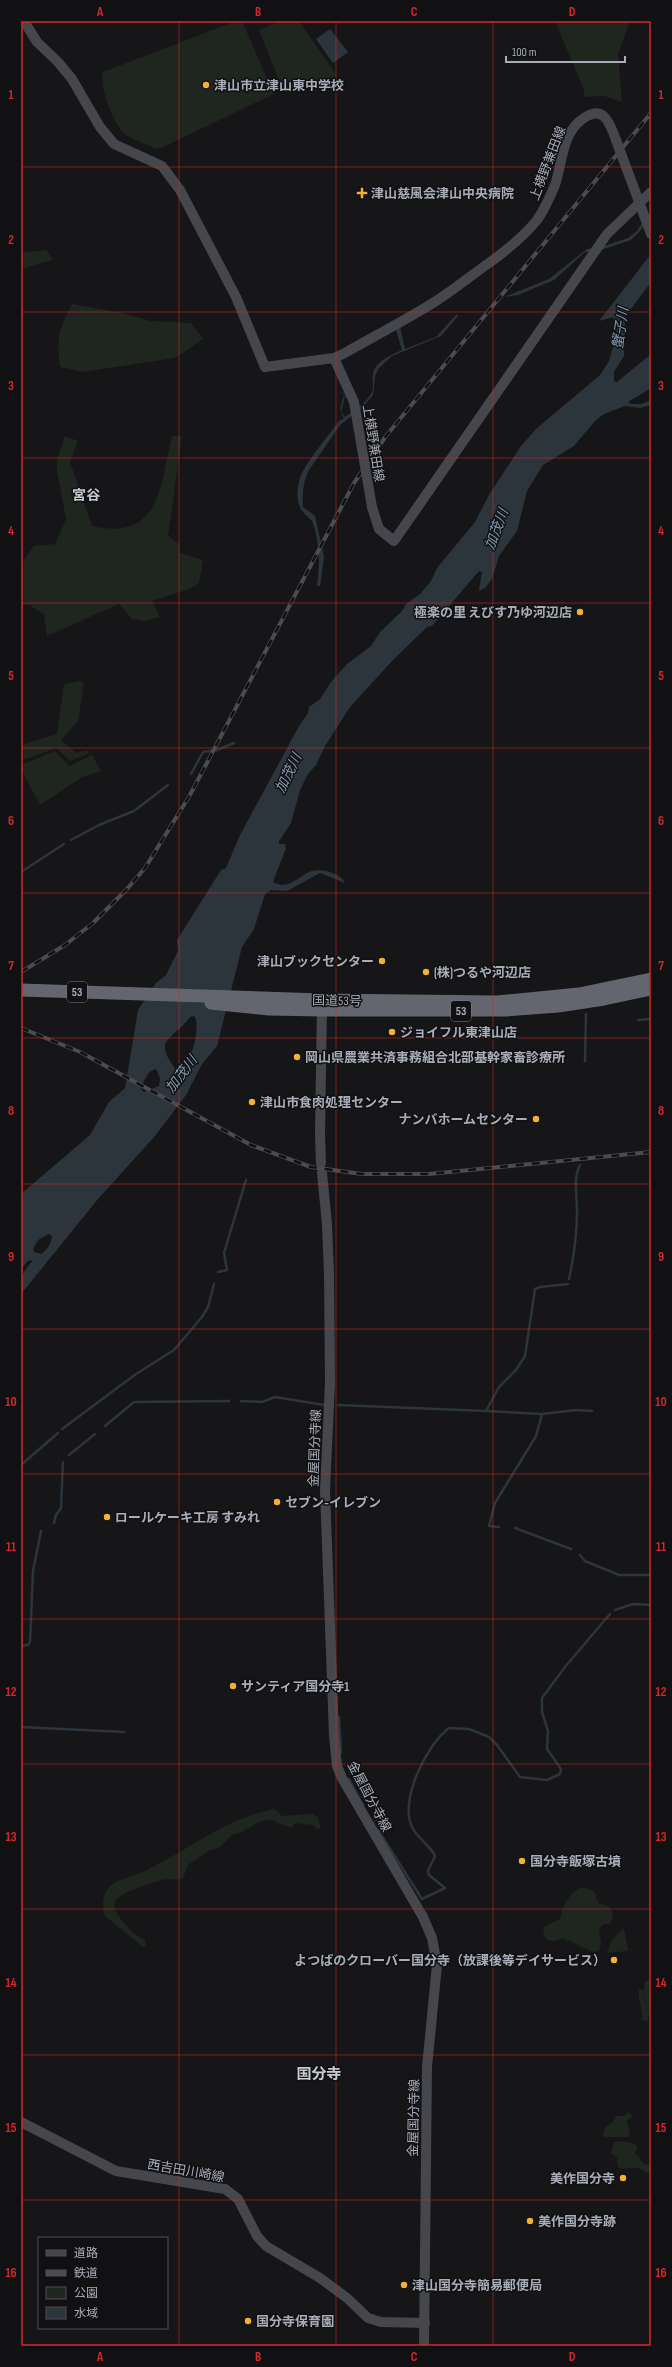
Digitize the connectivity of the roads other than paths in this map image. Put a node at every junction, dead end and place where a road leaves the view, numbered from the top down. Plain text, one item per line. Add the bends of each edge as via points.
1 (24, 21) edge
2 (651, 192) edge
3 (651, 234) edge
4 (334, 358) junction
5 (651, 979) edge
6 (651, 989) edge
7 (25, 995) edge
8 (122, 997) junction
9 (322, 1005) junction
10 (21, 2122) edge
11 (425, 2323) junction
12 (424, 2346) edge

1 - 4 main road via 37,42 72,79 114,144 162,166 180,190 236,297 265,367
2 - 4 main road, 上横野兼田線, bridge via 607,234 394,541 379,529 372,507 354,402
3 - 4 main road, 上横野兼田線, bridge via 609,119 595,113 579,122 570,133 547,204 524,235 429,306
5 - 9 highway, 国道53号 / 53 via 579,994 497,1002
6 - 9 highway, 国道53号 / 53 via 565,1005 506,1010
7 - 8 highway, 国道53号 / 53
8 - 9 highway, 国道53号 / 53 via 268,1009
8 - 9 highway, 国道53号 / 53 via 276,997
9 - 11 main road, 金屋国分寺線 via 320,1135 330,1273 330,1383 326,1490 334,1735 336,1760 342,1778 423,1917 437,1959 434,2014 427,2067
10 - 11 main road, 西吉田川崎線 via 116,2171 229,2191 238,2199 253,2230 266,2246 320,2278 368,2318 381,2322
11 - 12 main road

